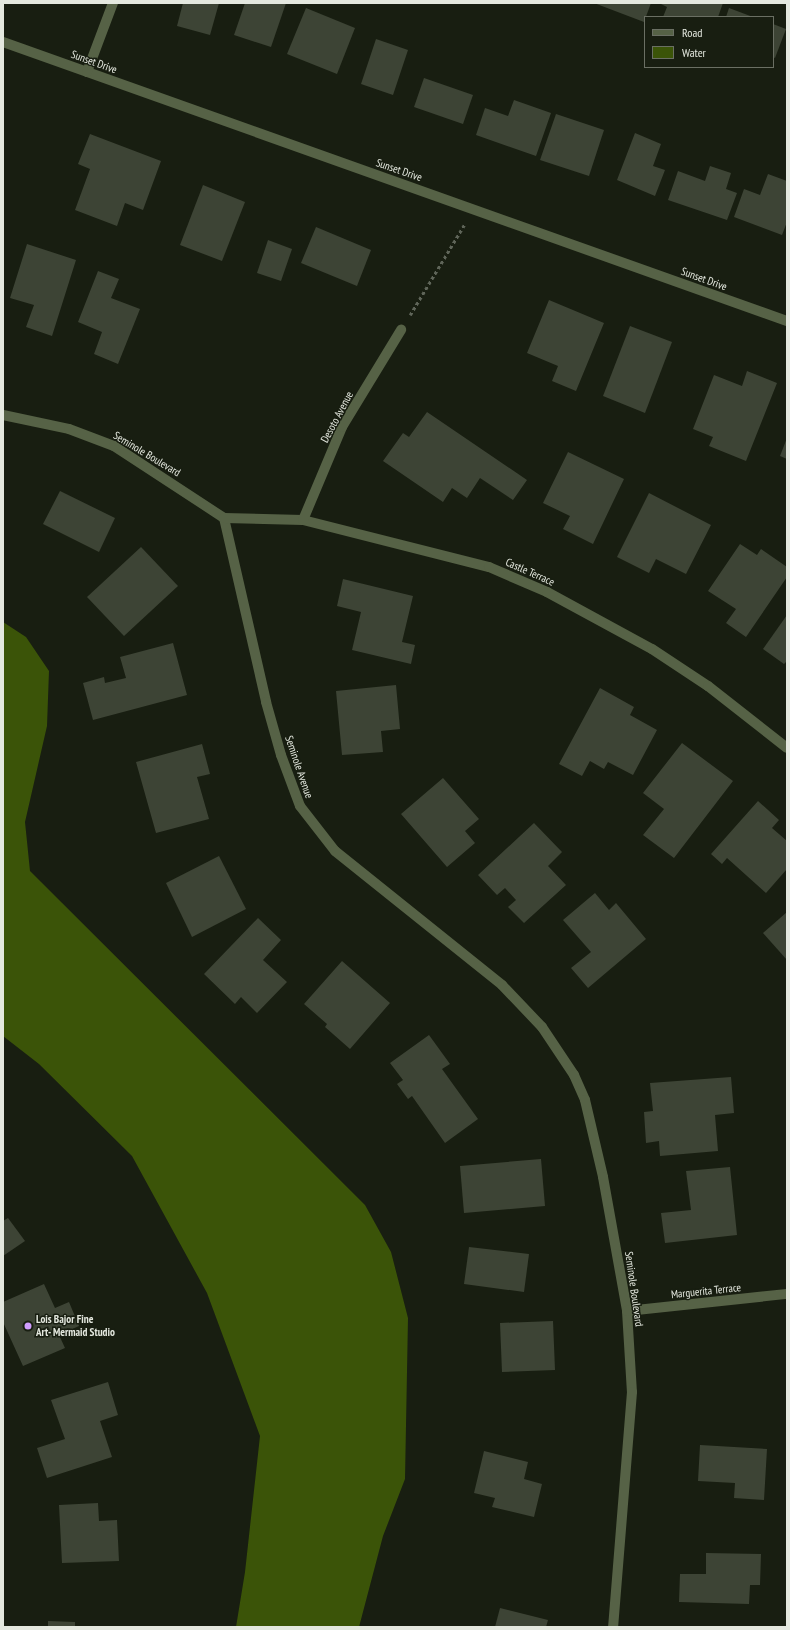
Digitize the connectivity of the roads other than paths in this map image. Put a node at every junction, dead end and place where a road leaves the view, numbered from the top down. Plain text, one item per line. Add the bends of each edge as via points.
1 (112, 3) edge
2 (3, 42) edge
3 (87, 72) junction
4 (787, 321) edge
5 (401, 330) road end
6 (3, 416) edge
7 (224, 518) junction
8 (303, 520) junction
9 (787, 748) edge
10 (502, 985) joint
11 (787, 1294) edge
12 (627, 1311) junction
13 (613, 1627) edge

1 - 3 street
2 - 3 street, Sunset Drive
3 - 4 street, Sunset Drive
5 - 8 street, Desoto Avenue via 342,427
6 - 7 street, Seminole Boulevard via 69,428 114,446
7 - 8 street, Castle Terrace
7 - 10 street, Seminole Avenue via 266,702 281,755 300,806 335,851
8 - 9 street, Castle Terrace via 460,558 547,592 658,652 708,686
10 - 12 street, Seminole Boulevard via 542,1027 574,1075 585,1100 604,1178
11 - 12 street, Marguerita Terrace
12 - 13 street, Seminole Boulevard via 632,1409

